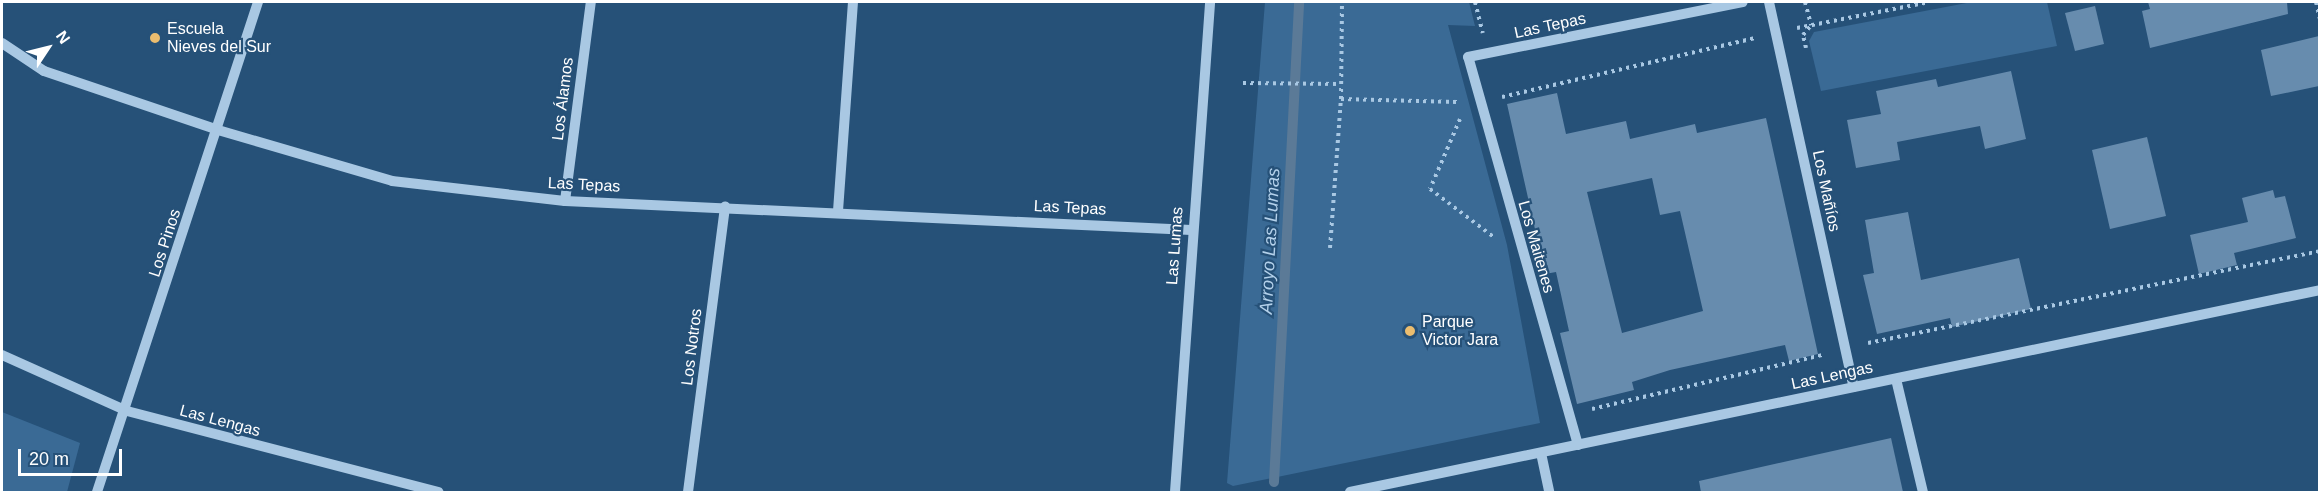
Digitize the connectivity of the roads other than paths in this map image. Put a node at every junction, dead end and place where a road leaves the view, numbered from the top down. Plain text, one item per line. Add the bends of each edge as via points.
1 (258, 2) edge
2 (591, 2) edge
3 (853, 2) edge
4 (1210, 2) edge
5 (1743, 2) edge
6 (1769, 2) edge
7 (2, 43) edge
8 (1468, 57) joint
9 (218, 130) junction
10 (565, 201) junction
11 (725, 206) junction
12 (838, 211) junction
13 (1191, 230) junction
14 (2319, 290) edge
15 (2, 355) edge
16 (1896, 379) junction
17 (1854, 387) junction
18 (127, 411) junction
19 (1578, 445) junction
20 (1541, 453) junction
21 (407, 490) edge
22 (97, 492) edge
23 (439, 492) edge
24 (688, 492) edge
25 (1175, 492) edge
26 (1350, 492) edge
27 (1549, 492) edge
28 (1923, 492) edge

1 - 9 street, Los Pinos
2 - 10 street, Los Álamos
3 - 12 street
4 - 13 street, Las Lumas
5 - 8 street, Las Tepas
6 - 17 street, Los Mañíos
7 - 9 street, Las Tepas via 44,71
8 - 19 street, Los Maitenes
9 - 10 street, Las Tepas via 393,181
9 - 18 street, Los Pinos
10 - 11 street, Las Tepas
11 - 12 street, Las Tepas
11 - 24 street, Los Notros
12 - 13 street, Las Tepas
13 - 25 street, Las Lumas
14 - 16 street, Las Lengas
15 - 18 street, Las Lengas
16 - 17 street, Las Lengas
16 - 28 street
17 - 19 street, Las Lengas
18 - 21 street, Las Lengas
18 - 22 street, Los Pinos
19 - 20 street, Las Lengas
20 - 26 street, Las Lengas
20 - 27 street
21 - 23 street, Las Lengas

